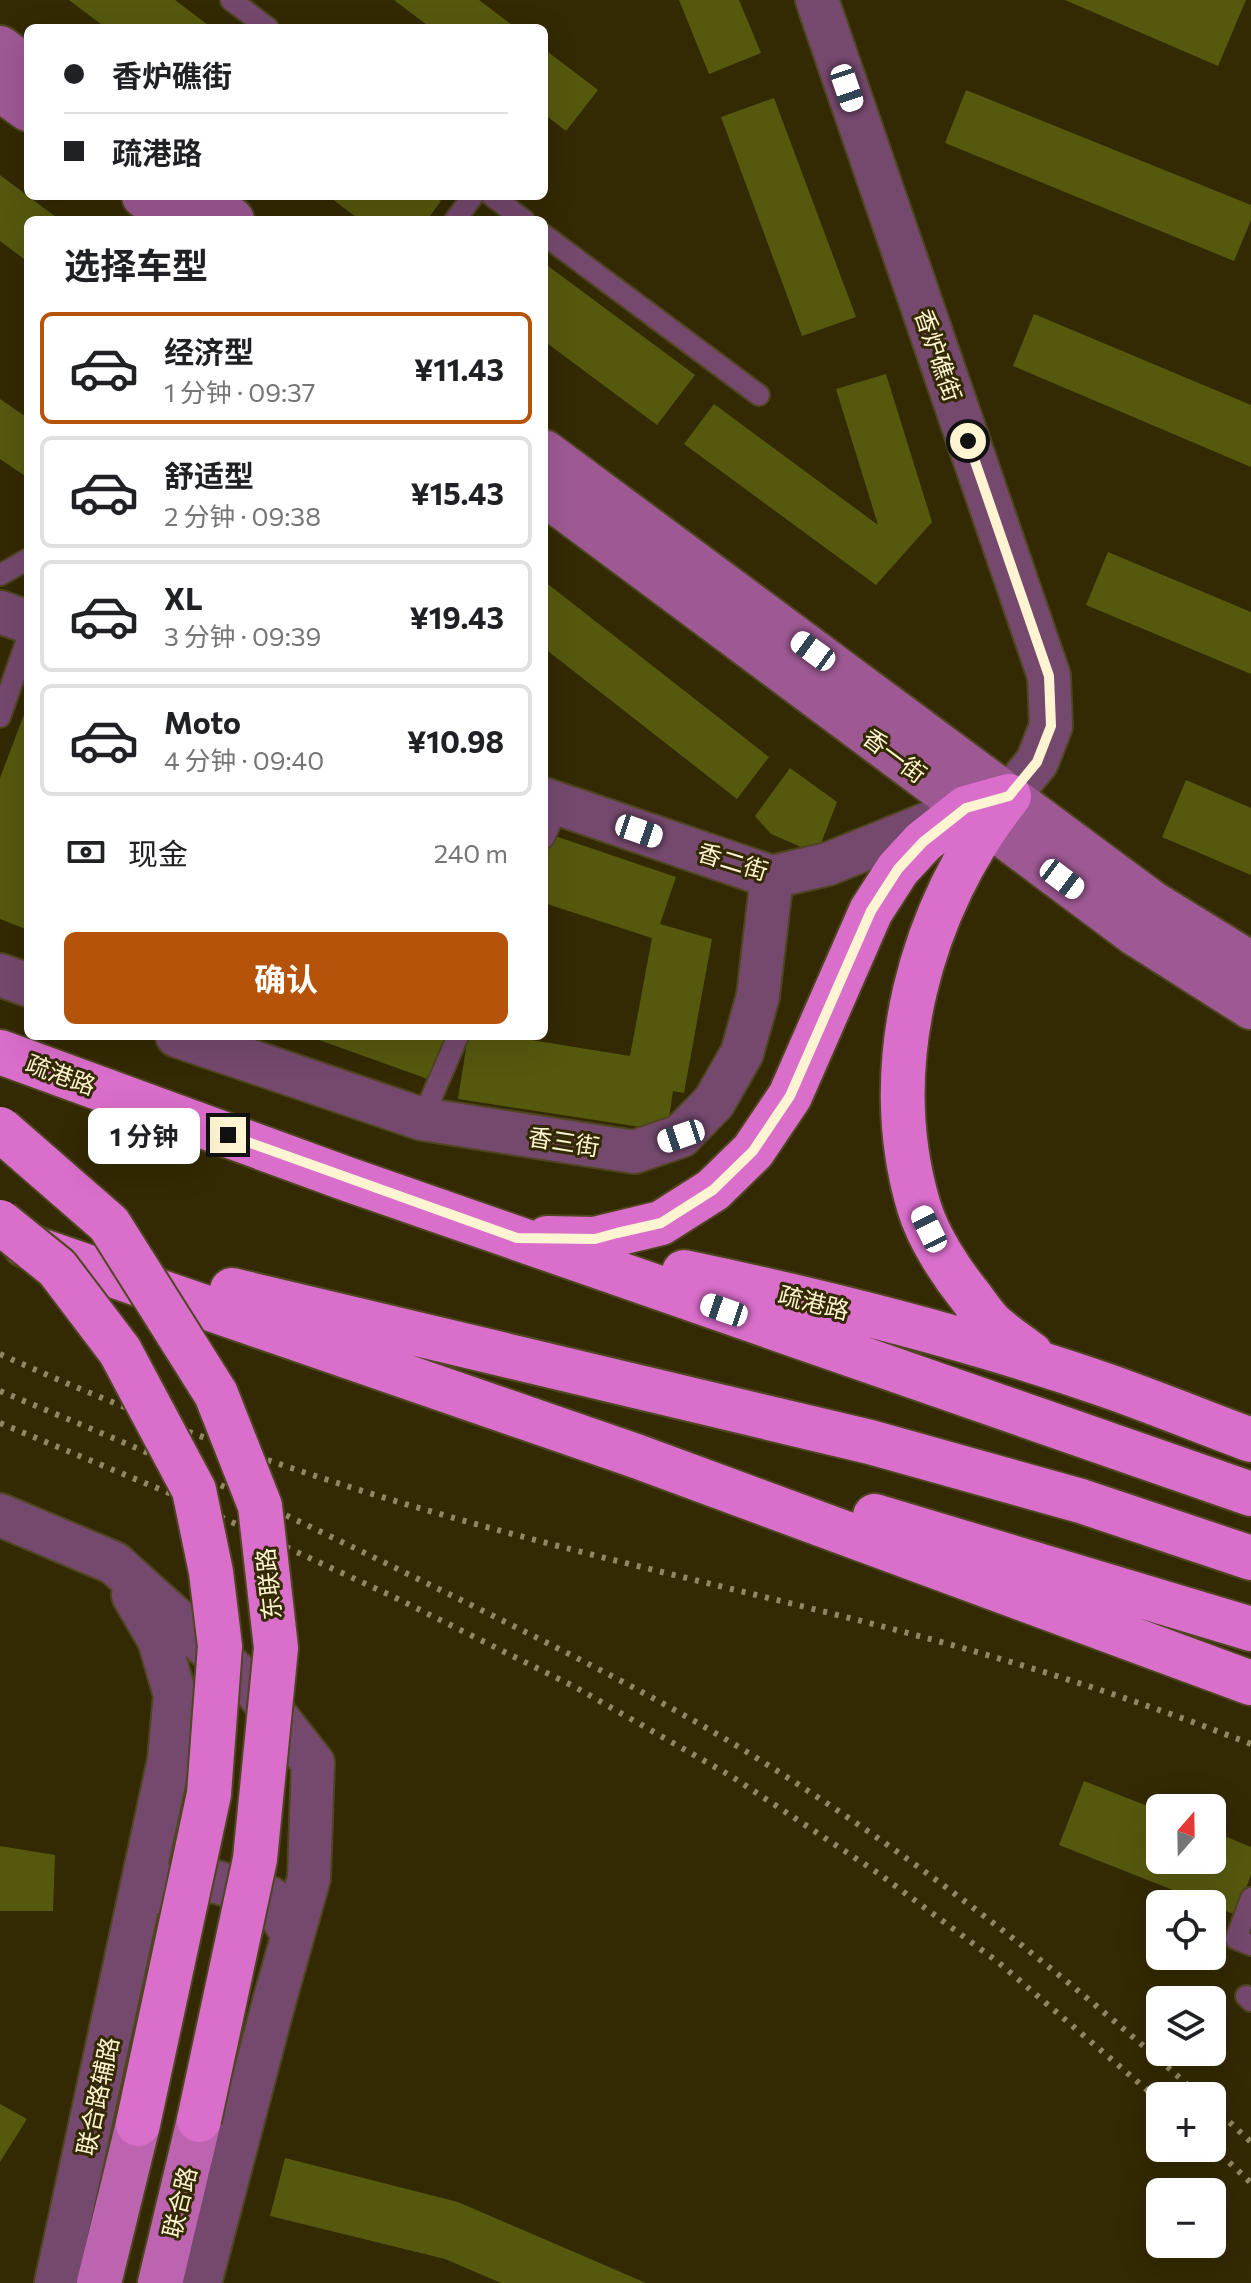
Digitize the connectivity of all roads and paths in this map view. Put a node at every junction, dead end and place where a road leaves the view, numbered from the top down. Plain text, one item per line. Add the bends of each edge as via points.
1 (231, 0) edge
2 (817, 0) edge
3 (263, 24) edge
4 (0, 48) edge
5 (24, 66) edge
6 (0, 89) edge
7 (24, 106) edge
8 (150, 200) edge
9 (205, 200) edge
10 (497, 200) edge
11 (172, 216) edge
12 (227, 216) edge
13 (519, 216) edge
14 (548, 238) edge
15 (759, 395) dead end
16 (548, 455) edge
17 (548, 496) edge
18 (24, 561) edge
19 (0, 575) edge
20 (0, 612) edge
21 (24, 621) edge
22 (24, 648) edge
23 (0, 717) edge
24 (987, 809) junction
25 (549, 813) edge
26 (772, 877) junction
27 (1251, 964) edge
28 (0, 975) edge
29 (24, 984) edge
30 (1251, 1007) edge
31 (189, 1040) edge
32 (456, 1040) edge
33 (0, 1052) edge
34 (422, 1119) junction
35 (0, 1129) edge
36 (0, 1222) edge
37 (0, 1236) edge
38 (517, 1238) junction
39 (1049, 1367) junction
40 (1251, 1440) edge
41 (636, 1456) junction
42 (1239, 1490) edge
43 (0, 1515) edge
44 (1251, 1558) edge
45 (114, 1563) junction
46 (1251, 1629) edge
47 (1251, 1683) edge
48 (1251, 1898) edge
49 (138, 1908) junction
50 (293, 1935) junction
51 (1251, 1945) edge
52 (199, 2120) joint
53 (138, 2124) joint
54 (56, 2283) edge
55 (99, 2283) edge
56 (160, 2283) edge
57 (200, 2283) edge

1 - 3 lane
2 - 24 street, 香炉礁街 via 1049,676 1051,726 1037,762
4 - 5 street
6 - 7 street
8 - 11 street
9 - 12 street
10 - 13 lane
14 - 15 lane
16 - 24 street, 香一街
17 - 24 street, 香一街
18 - 19 lane
20 - 21 street
22 - 23 lane
24 - 26 street, 香二街 via 828,864
24 - 27 street, 香一街
24 - 30 street, 香一街 via 1136,934
24 - 38 highway via 923,842 898,869 871,911 790,1096 753,1151 713,1190 661,1223 595,1239
24 - 39 highway via 919,971 903,1072 905,1141 919,1209 949,1270 992,1324
25 - 26 street, 香二街
26 - 34 street, 香三街 via 758,996 742,1053 714,1102 681,1136 634,1152
28 - 29 street
31 - 34 street, 香三街
32 - 34 lane
33 - 38 highway, 疏港路
35 - 52 highway, 东联路, bridge via 109,1224 216,1394 260,1506 276,1648 255,1859
36 - 53 highway, bridge via 57,1268 120,1351 194,1490 211,1572 220,1646 209,1794
37 - 41 highway
37 - 44 highway via 870,1442 1081,1501
38 - 39 highway, 疏港路 via 760,1288
38 - 42 highway
39 - 40 highway, 疏港路
41 - 46 highway via 832,1503
41 - 47 highway
43 - 45 street
45 - 49 street, 联合路辅路 via 159,1640 175,1695 169,1760
45 - 50 street via 257,1692 313,1763 309,1878
48 - 51 lane via 1236,1939
49 - 50 street via 166,1886 213,1881 270,1898
49 - 54 street, 联合路辅路
50 - 57 street
52 - 56 main road, 联合路
53 - 55 main road

